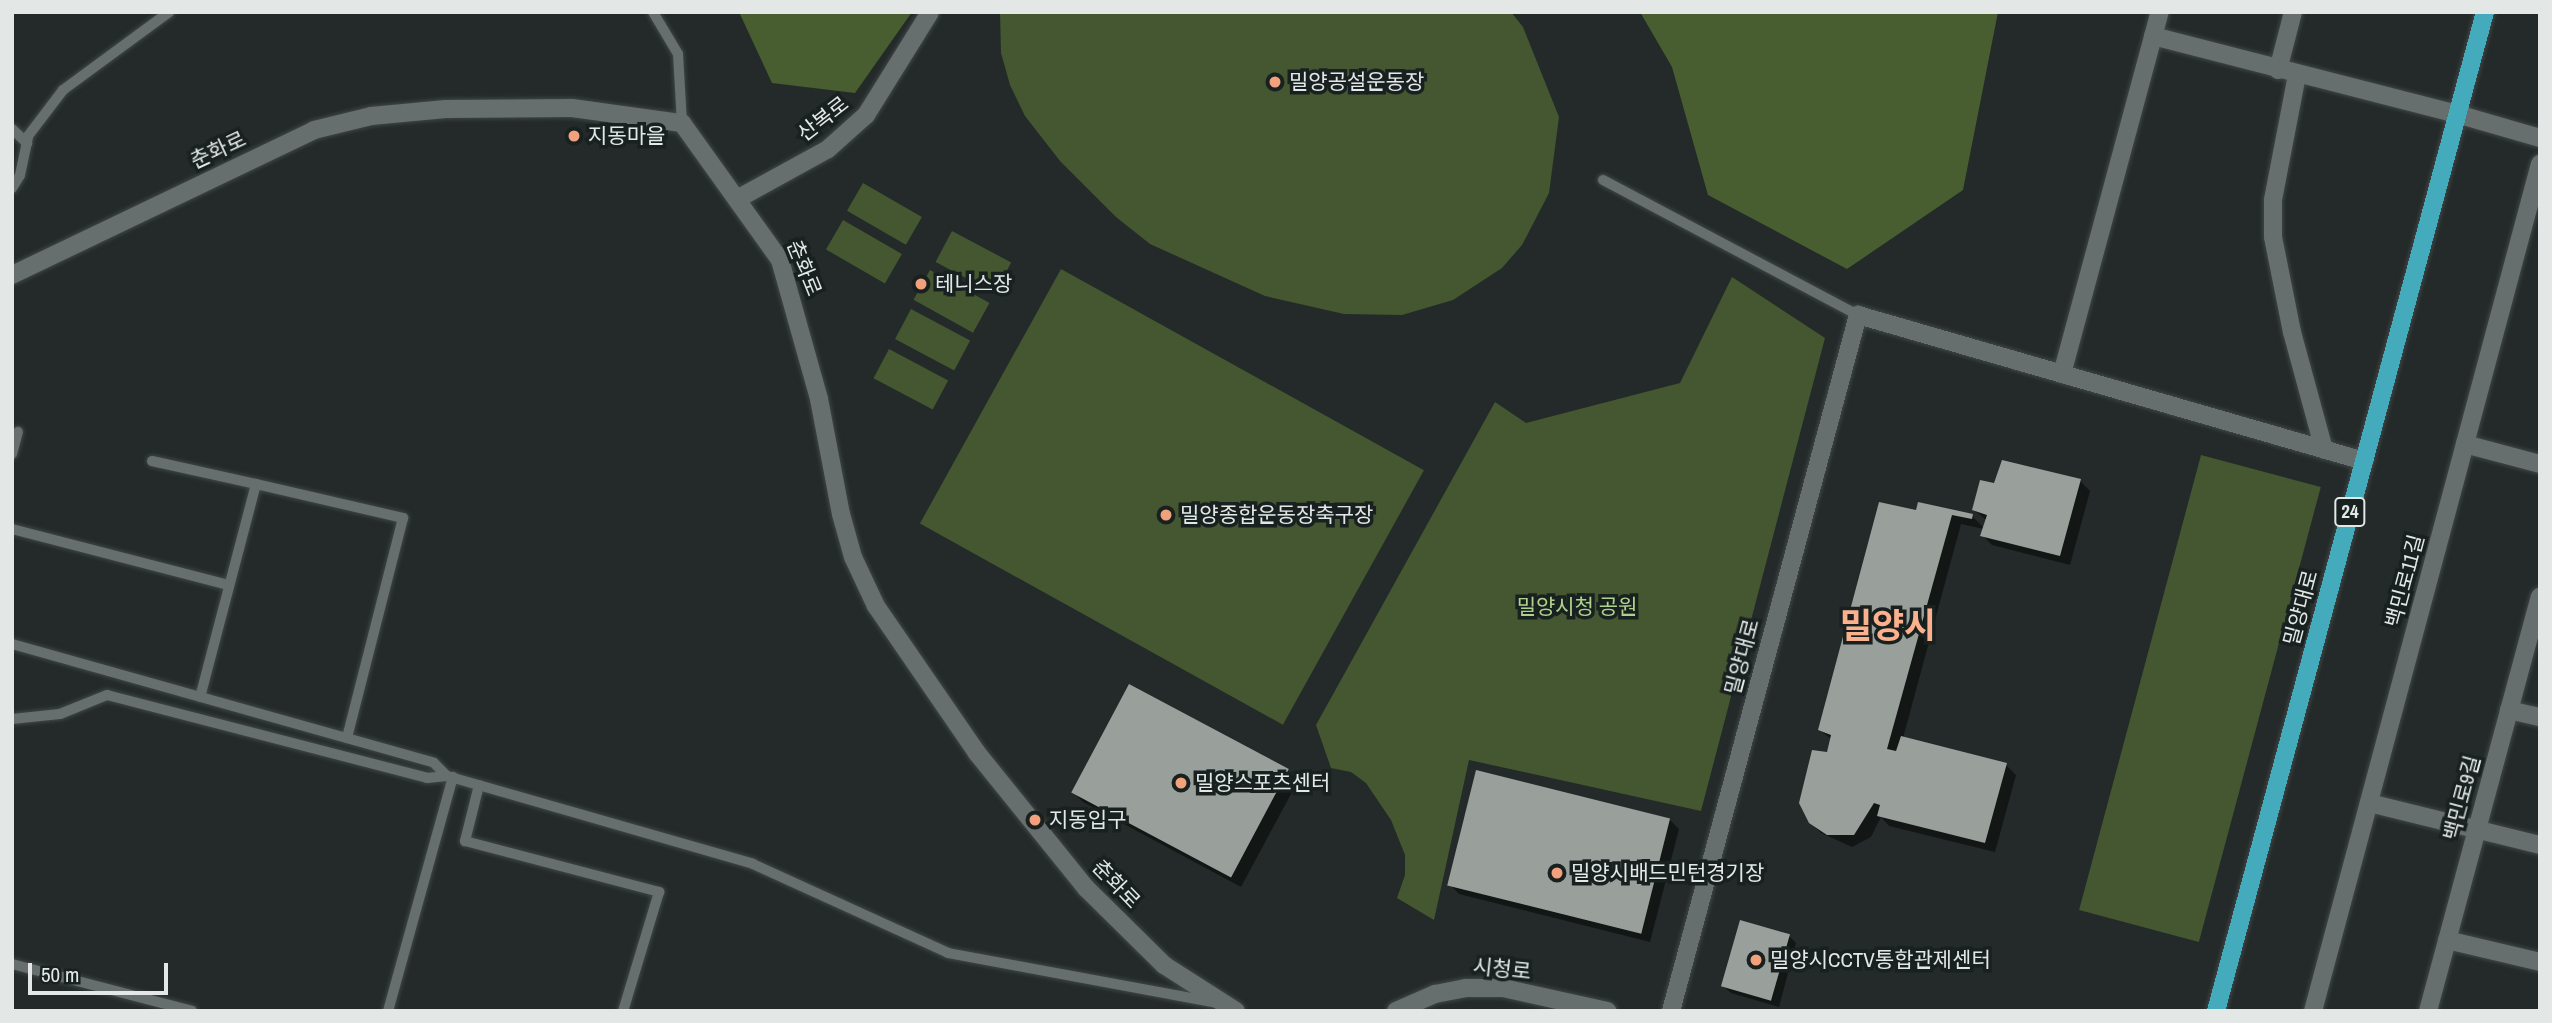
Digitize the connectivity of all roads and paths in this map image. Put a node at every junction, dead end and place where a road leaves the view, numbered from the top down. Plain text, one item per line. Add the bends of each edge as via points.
1 (169, 12) edge
2 (653, 12) edge
3 (930, 12) edge
4 (2160, 12) edge
5 (2293, 12) edge
6 (2485, 12) edge
7 (2153, 36) junction
8 (2278, 70) junction
9 (2297, 75) junction
10 (2458, 114) junction
11 (682, 124) junction
12 (12, 129) edge
13 (2540, 138) edge
14 (27, 144) junction
15 (2540, 164) edge
16 (1603, 180) dead end
17 (12, 188) edge
18 (739, 198) junction
19 (12, 275) edge
20 (1858, 315) junction
21 (2062, 373) junction
22 (18, 432) dead end
23 (2465, 444) junction
24 (2324, 450) junction
25 (12, 454) edge
26 (152, 461) dead end
27 (2364, 461) junction
28 (2540, 464) edge
29 (256, 484) junction
30 (12, 530) edge
31 (229, 585) junction
32 (2540, 598) edge
33 (12, 643) edge
34 (200, 697) junction
35 (2509, 710) junction
36 (2540, 717) edge
37 (12, 719) edge
38 (347, 738) junction
39 (450, 777) junction
40 (479, 785) junction
41 (2369, 803) junction
42 (2477, 829) junction
43 (2540, 845) edge
44 (2447, 940) junction
45 (2540, 962) edge
46 (12, 964) edge
47 (1228, 1007) edge
48 (192, 1011) edge
49 (388, 1011) edge
50 (623, 1011) edge
51 (1396, 1011) edge
52 (1607, 1011) edge
53 (1671, 1011) edge
54 (2216, 1011) edge
55 (2314, 1011) edge
56 (2428, 1011) edge

1 - 14 lane via 63,90
2 - 11 lane via 678,54
3 - 18 street, 산복로 via 866,115 828,149
4 - 7 street
5 - 8 street
6 - 10 main road, 밀양대로 / 24
7 - 8 street
7 - 21 street
8 - 9 street
9 - 10 street
9 - 24 street via 2273,200 2273,237 2292,332
10 - 13 street
10 - 27 main road, 밀양대로 / 24
11 - 18 street, 춘화로
11 - 19 street, 춘화로 via 572,108 372,116 314,130
12 - 14 lane
14 - 17 lane
15 - 23 street, 백민로11길
16 - 20 lane
18 - 47 street, 춘화로 via 780,260 796,306 841,514 853,557 876,606 977,753 1086,888 1164,965
20 - 21 street
20 - 53 street, 밀양대로
21 - 24 street
22 - 25 lane
23 - 28 street
23 - 41 street, 백민로11길
24 - 27 street
26 - 29 lane
27 - 54 main road, 밀양대로 / 24
29 - 31 lane
29 - 38 lane via 403,518
30 - 31 lane
31 - 34 lane
32 - 35 street, 백민로9길
33 - 34 lane
34 - 38 lane
35 - 36 street
35 - 42 street, 백민로9길
37 - 39 lane via 60,715 107,695 427,778
38 - 39 lane via 433,763
39 - 40 lane
39 - 49 lane
40 - 47 lane via 753,864 948,953
40 - 50 lane via 466,841 659,892
41 - 42 street
41 - 55 street, 백민로11길
42 - 43 street
42 - 44 street, 백민로9길
44 - 45 street
44 - 56 street, 백민로9길
46 - 48 lane
51 - 52 street, 시청로 via 1435,994 1465,988 1503,988

